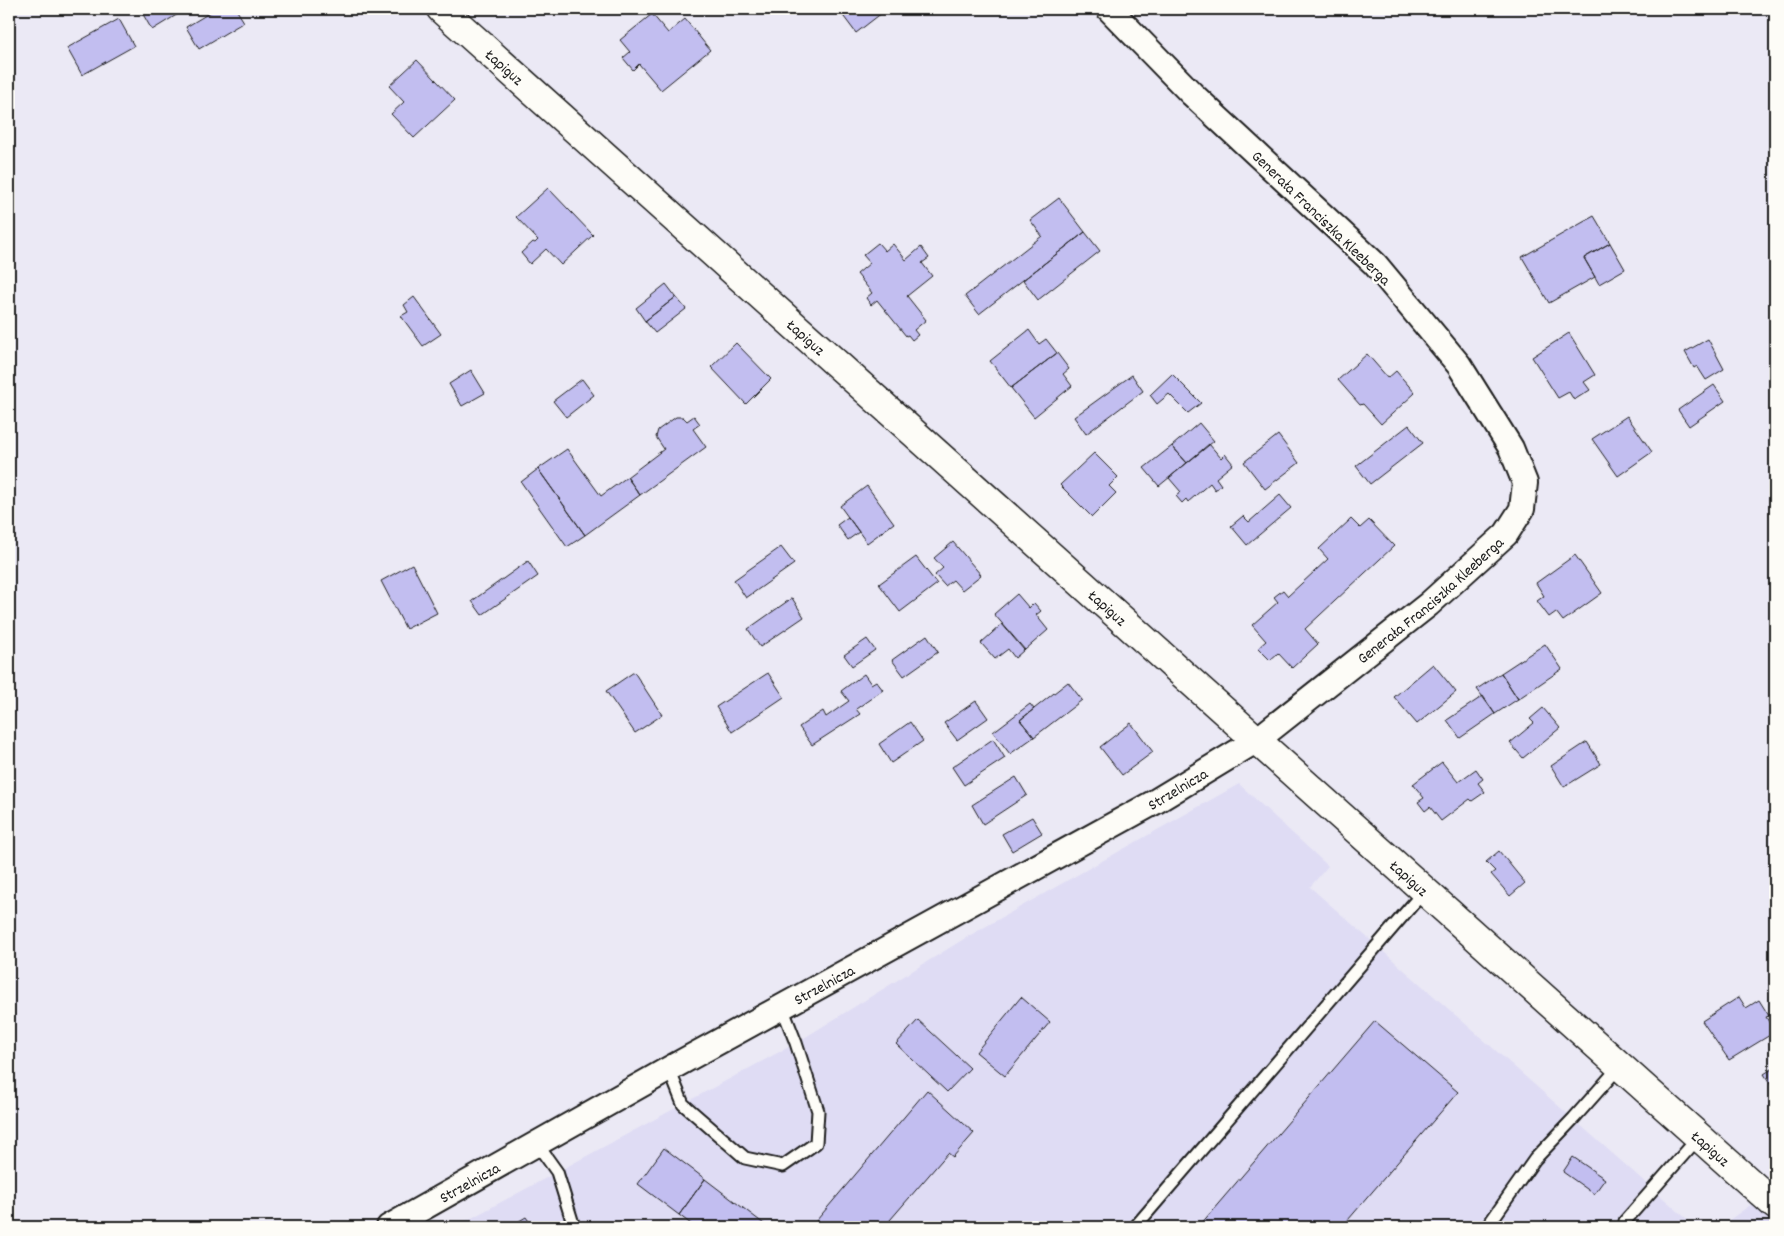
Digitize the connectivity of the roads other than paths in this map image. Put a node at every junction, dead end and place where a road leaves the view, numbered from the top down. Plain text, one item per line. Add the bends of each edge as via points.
1 (441, 9) edge
2 (1109, 9) edge
3 (1257, 740) junction
4 (1425, 890) junction
5 (782, 1007) junction
6 (1620, 1066) junction
7 (668, 1069) junction
8 (1699, 1137) junction
9 (537, 1144) junction
10 (1775, 1205) edge
11 (418, 1220) edge
12 (389, 1227) edge
13 (574, 1227) edge
14 (1135, 1227) edge
15 (1486, 1227) edge
16 (1626, 1227) edge

1 - 3 main road, Łapiguz
2 - 3 street, Generała Franciszka Kleeberga via 1192,94 1374,264 1459,365 1512,448 1525,483 1522,510 1506,534 1429,604
3 - 4 main road, Łapiguz
3 - 5 street, Strzelnicza via 1154,802
4 - 6 main road, Łapiguz
4 - 14 lane
5 - 7 street, Strzelnicza
5 - 7 lane via 818,1111 816,1143 783,1166 745,1158 683,1104
6 - 8 main road, Łapiguz
6 - 15 lane via 1535,1159
7 - 9 street, Strzelnicza
8 - 10 main road, Łapiguz
8 - 16 lane via 1625,1221
9 - 11 street, Strzelnicza
9 - 13 lane via 557,1172
11 - 12 street, Strzelnicza

